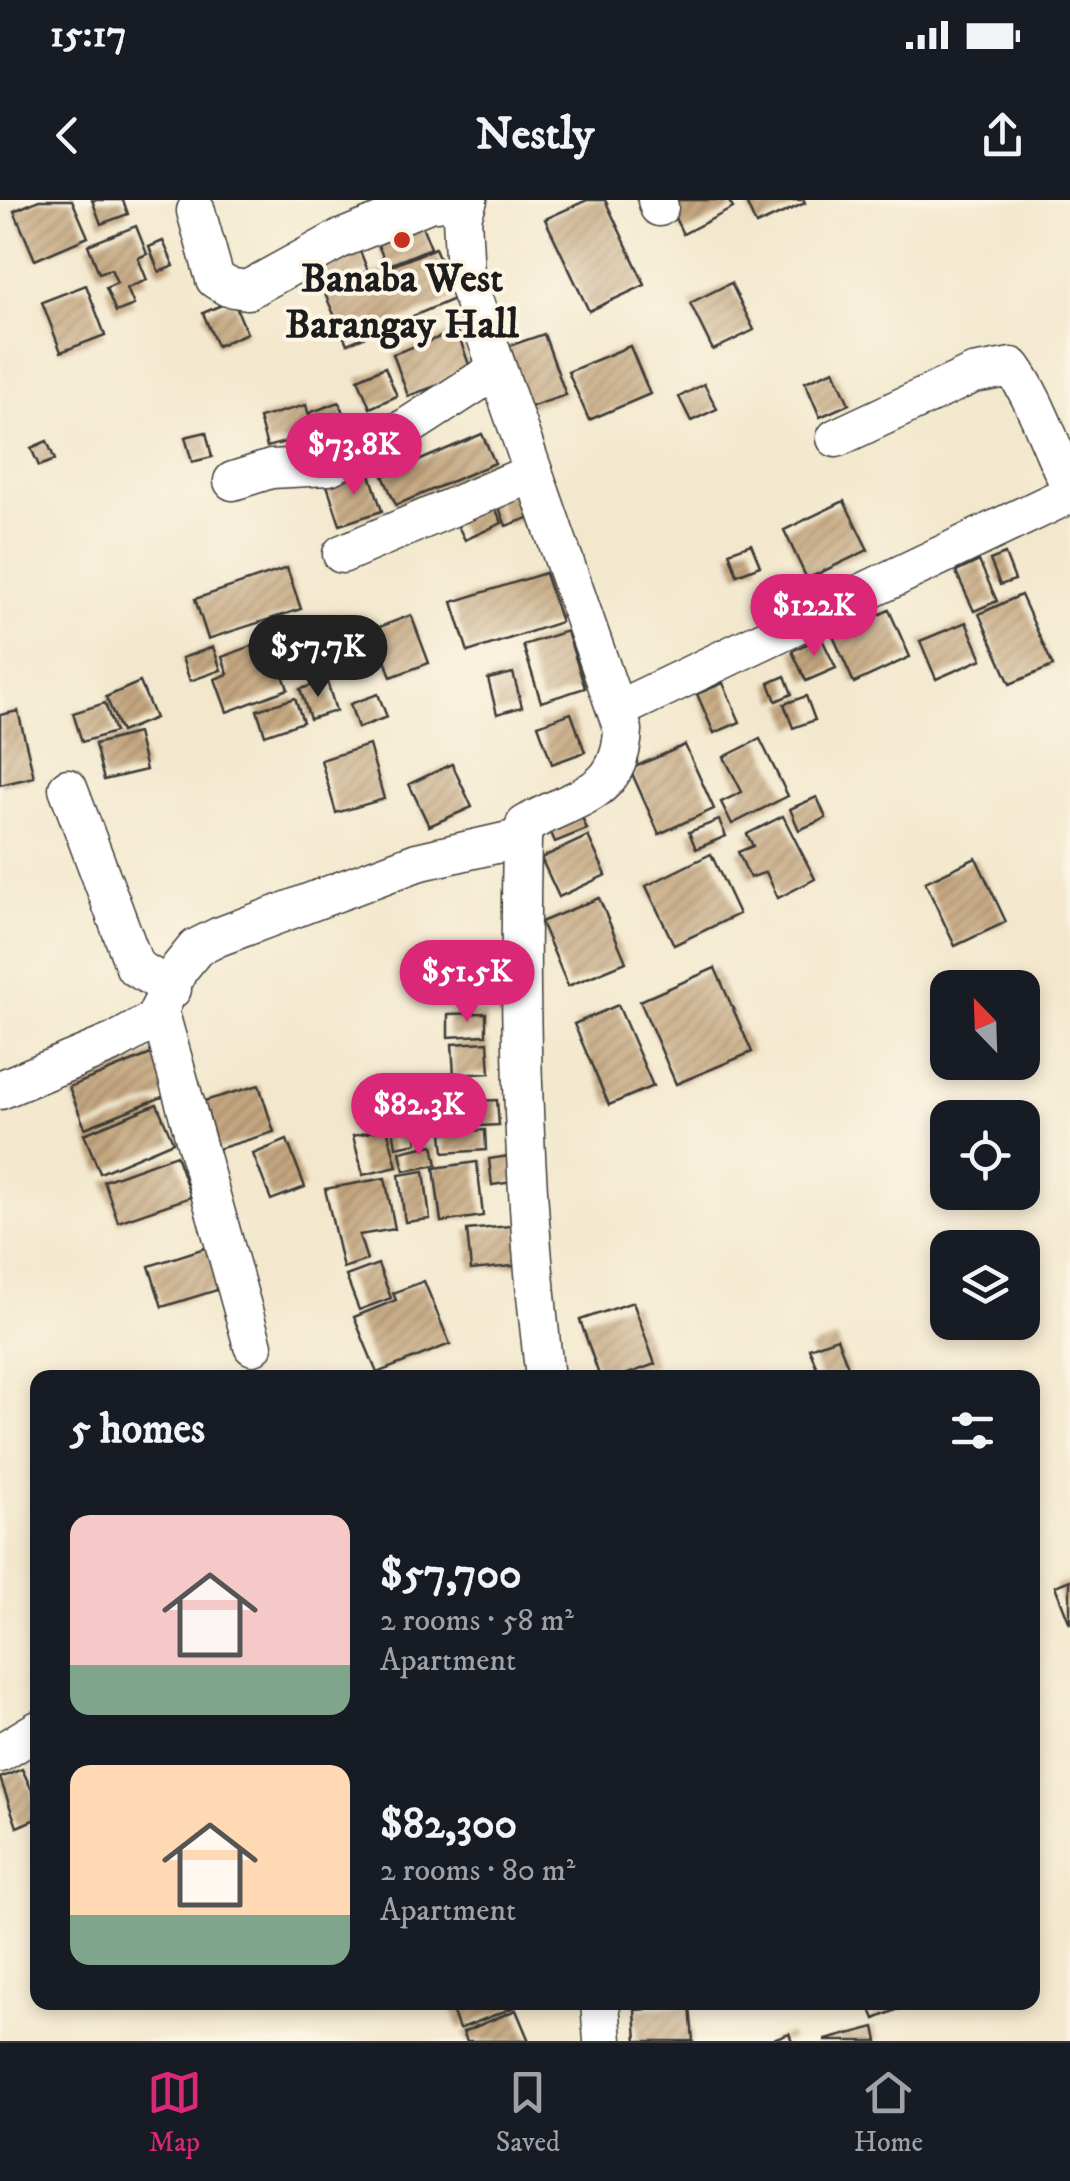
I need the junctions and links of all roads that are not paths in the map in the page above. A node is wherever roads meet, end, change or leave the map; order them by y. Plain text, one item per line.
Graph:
1 (454, 200) edge
2 (468, 200) edge
3 (196, 210) dead end
4 (496, 370) junction
5 (836, 438) dead end
6 (530, 474) junction
7 (233, 480) dead end
8 (1070, 485) edge
9 (1070, 494) edge
10 (342, 554) dead end
11 (617, 710) junction
12 (68, 788) dead end
13 (522, 838) junction
14 (165, 1000) junction
15 (0, 1090) edge
16 (253, 1346) dead end
17 (544, 1370) edge
18 (30, 1735) edge
19 (0, 1753) edge
20 (601, 2010) edge
21 (603, 2041) edge

1 - 3 street
2 - 4 street
4 - 6 street
4 - 7 street
5 - 8 street
6 - 10 street
6 - 11 street
9 - 11 street
11 - 13 street
12 - 14 street
13 - 14 street
13 - 17 street
14 - 15 street
14 - 16 street
18 - 19 street
20 - 21 street

